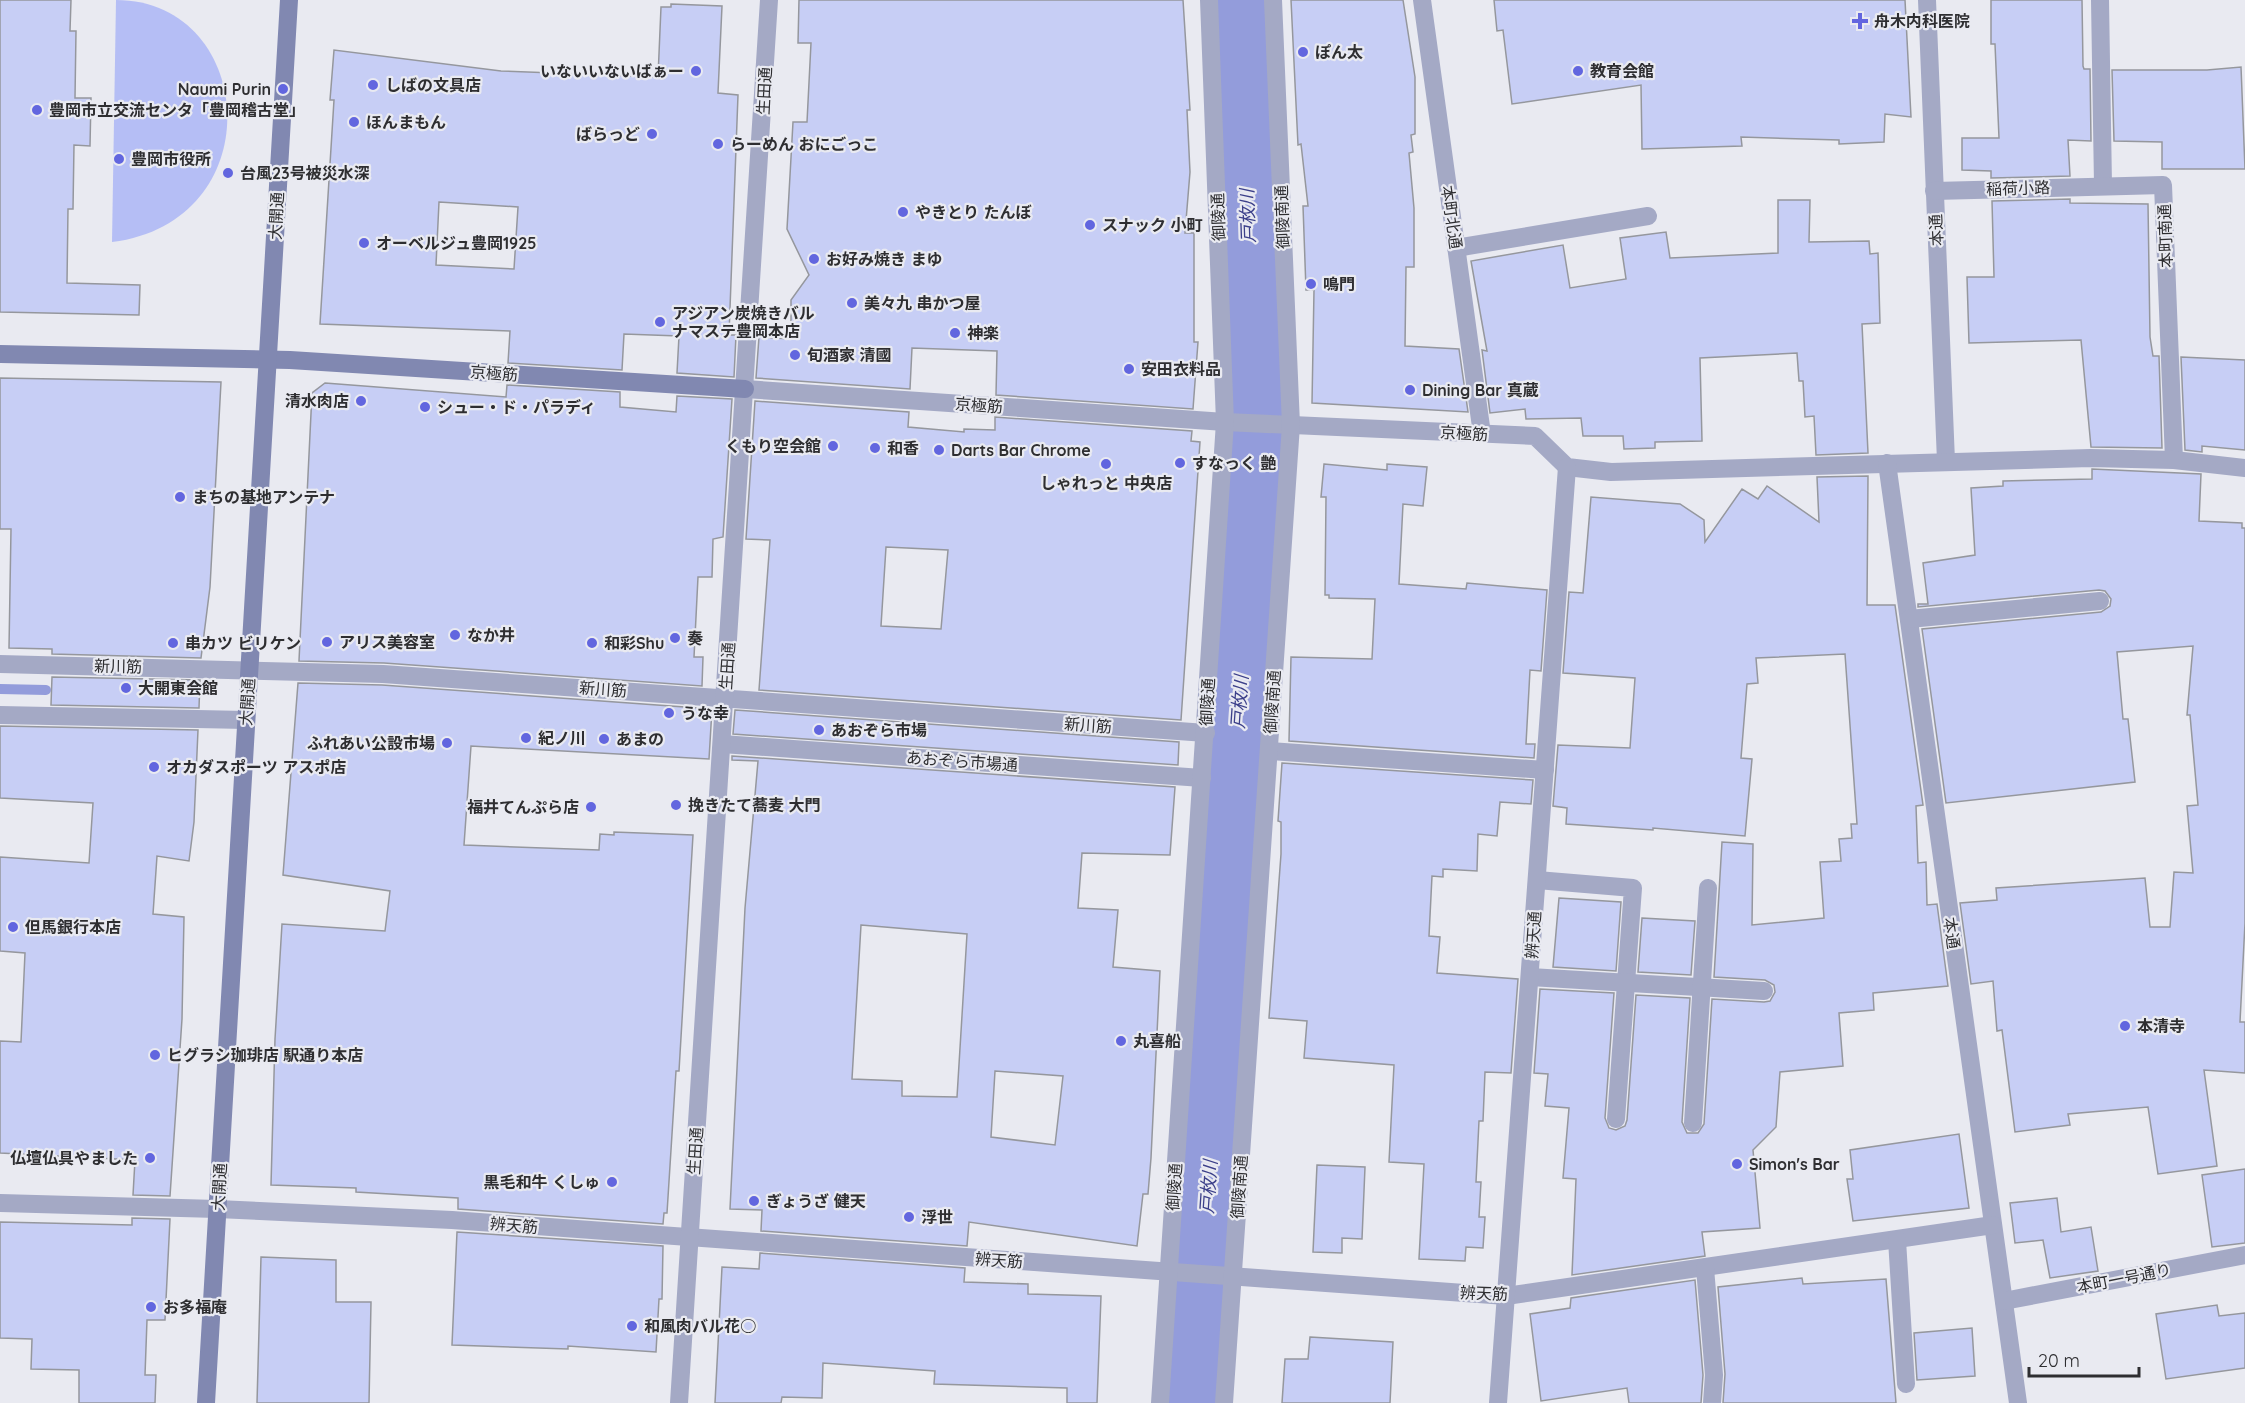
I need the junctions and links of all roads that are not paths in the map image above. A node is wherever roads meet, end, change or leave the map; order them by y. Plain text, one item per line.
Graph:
1 (289, 0) edge
2 (770, 0) edge
3 (1209, 0) edge
4 (1273, 0) edge
5 (1422, 0) edge
6 (1927, 0) edge
7 (2100, 0) edge
8 (2103, 185) junction
9 (1934, 191) junction
10 (1648, 216) dead end
11 (1456, 248) junction
12 (0, 354) edge
13 (268, 359) junction
14 (745, 389) junction
15 (1230, 422) junction
16 (1286, 425) junction
17 (1482, 434) junction
18 (2174, 460) junction
19 (1946, 461) junction
20 (1887, 463) junction
21 (1567, 467) junction
22 (2245, 468) edge
23 (2100, 601) dead end
24 (1909, 619) junction
25 (0, 664) edge
26 (249, 669) junction
27 (725, 698) junction
28 (0, 715) edge
29 (246, 720) junction
30 (1206, 733) junction
31 (722, 744) junction
32 (1269, 751) junction
33 (1545, 770) junction
34 (1202, 778) junction
35 (1537, 880) junction
36 (1708, 888) dead end
37 (1530, 977) junction
38 (1627, 982) junction
39 (1702, 987) junction
40 (1764, 991) dead end
41 (1616, 1119) dead end
42 (1693, 1123) dead end
43 (0, 1203) edge
44 (217, 1209) junction
45 (1993, 1225) junction
46 (689, 1239) junction
47 (1897, 1240) junction
48 (2245, 1255) edge
49 (1705, 1268) junction
50 (1174, 1272) junction
51 (1228, 1276) junction
52 (1506, 1296) junction
53 (2004, 1301) junction
54 (1906, 1384) dead end
55 (206, 1403) edge
56 (679, 1403) edge
57 (1160, 1403) edge
58 (1224, 1403) edge
59 (1498, 1403) edge
60 (1712, 1403) edge
61 (2018, 1403) edge

1 - 13 street, 大開通
2 - 14 street, 生田通
3 - 15 street, 御陵通
4 - 16 street, 御陵南通
5 - 11 street, 本町北通
6 - 9 street, 本通
7 - 8 street
8 - 9 street, 稲荷小路
8 - 18 street, 本町南通
9 - 19 street, 本通
10 - 11 street
11 - 17 street, 本町北通
12 - 13 street, 京極筋
13 - 14 street, 京極筋
13 - 26 street, 大開通
14 - 15 street, 京極筋
14 - 27 street, 生田通
15 - 16 street, 京極筋
15 - 30 street, 御陵通
16 - 17 street, 京極筋
16 - 32 street, 御陵南通
17 - 21 street, 京極筋
18 - 19 street
18 - 22 street
19 - 20 street
20 - 21 street
20 - 24 street, 本通
21 - 33 street, 辨天通
23 - 24 street
24 - 45 street, 本通
25 - 26 street, 新川筋
26 - 27 street, 新川筋
26 - 29 street, 大開通
27 - 30 street, 新川筋
27 - 31 street, 生田通
28 - 29 street
29 - 44 street, 大開通
30 - 34 street, 御陵通
31 - 34 street, あおぞら市場通
31 - 46 street, 生田通
32 - 33 street
32 - 51 street, 御陵南通
33 - 35 street, 辨天通
34 - 50 street, 御陵通
35 - 37 street, 辨天通
35 - 38 street
36 - 39 street
37 - 38 street
37 - 52 street, 辨天通
38 - 39 street
38 - 41 street
39 - 40 street
39 - 42 street
43 - 44 street, 辨天筋
44 - 46 street, 辨天筋
44 - 55 street, 大開通
45 - 47 street, 辨天筋
45 - 53 street, 本通
46 - 50 street, 辨天筋
46 - 56 street, 生田通
47 - 49 street, 辨天筋
47 - 54 street
48 - 53 street, 本町一号通り
49 - 52 street, 辨天筋
49 - 60 street
50 - 51 street, 辨天筋
50 - 57 street, 御陵通
51 - 52 street, 辨天筋
51 - 58 street, 御陵南通
52 - 59 street, 辨天通
53 - 61 street, 本通

